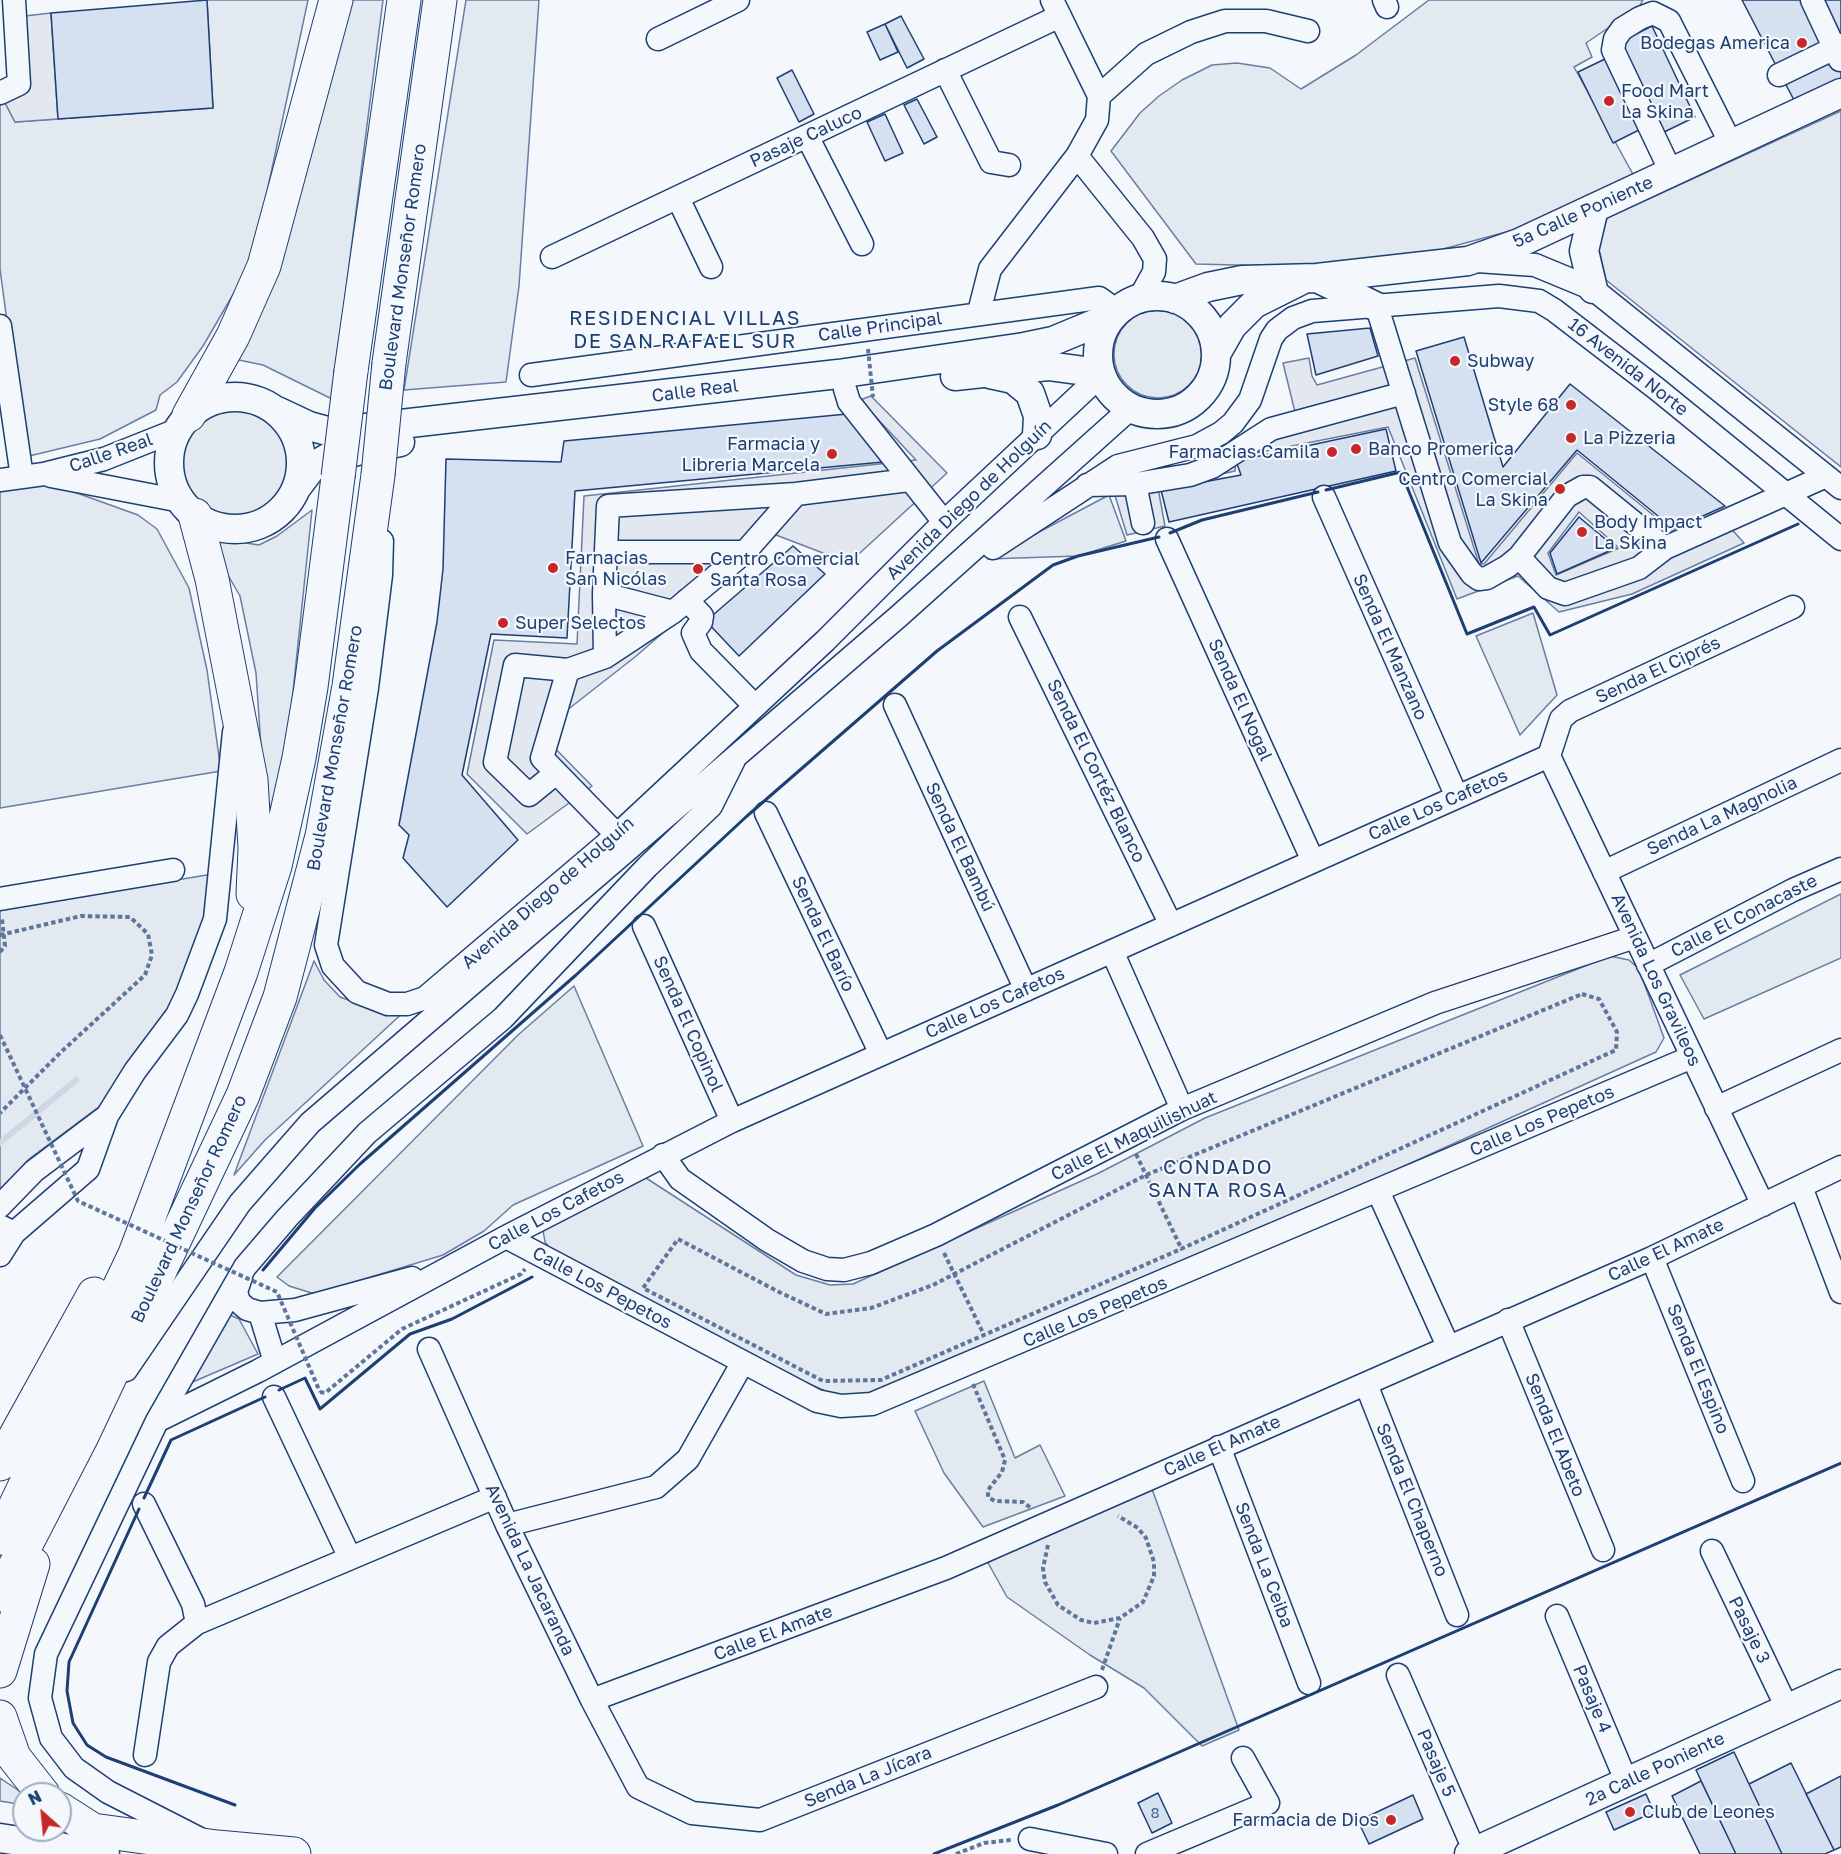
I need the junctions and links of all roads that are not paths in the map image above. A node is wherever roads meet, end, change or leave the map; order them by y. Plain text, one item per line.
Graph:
1 (336, 0) edge
2 (404, 0) edge
3 (440, 0) edge
4 (738, 0) edge
5 (1812, 0) edge
6 (5, 6) edge
7 (1056, 8) edge
8 (1308, 31) dead end
9 (658, 39) dead end
10 (1839, 51) edge
11 (945, 70) junction
12 (1779, 75) dead end
13 (0, 93) edge
14 (1841, 93) edge
15 (1099, 96) junction
16 (807, 136) junction
17 (1731, 144) junction
18 (1077, 156) junction
19 (1010, 165) dead end
20 (1671, 172) junction
21 (678, 198) junction
22 (1594, 208) junction
23 (862, 244) dead end
24 (552, 258) dead end
25 (1468, 261) junction
26 (711, 267) dead end
27 (1314, 278) junction
28 (1593, 289) junction
29 (1175, 299) junction
30 (1377, 307) junction
31 (1123, 309) junction
32 (979, 312) junction
33 (0, 326) edge
34 (1653, 338) junction
35 (1216, 354) junction
36 (985, 373) junction
37 (1101, 374) junction
38 (531, 375) dead end
39 (845, 389) junction
40 (1657, 389) junction
41 (1404, 393) junction
42 (1131, 408) junction
43 (277, 411) junction
44 (183, 423) junction
45 (1037, 435) junction
46 (44, 474) junction
47 (11, 479) edge
48 (377, 479) junction
49 (909, 480) junction
50 (1135, 484) junction
51 (1837, 484) edge
52 (1087, 485) junction
53 (297, 487) junction
54 (796, 494) junction
55 (1786, 494) junction
56 (1324, 497) dead end
57 (188, 508) junction
58 (944, 522) junction
59 (1143, 523) dead end
60 (1167, 539) dead end
61 (1841, 539) edge
62 (1665, 548) junction
63 (606, 552) junction
64 (745, 552) junction
65 (1519, 557) junction
66 (604, 594) junction
67 (680, 606) junction
68 (1793, 607) dead end
69 (899, 616) junction
70 (1020, 617) dead end
71 (605, 657) junction
72 (568, 670) junction
73 (236, 704) junction
74 (895, 705) dead end
75 (755, 706) junction
76 (737, 753) junction
77 (1548, 756) junction
78 (1841, 760) edge
79 (556, 773) junction
80 (1457, 797) junction
81 (766, 813) dead end
82 (617, 835) junction
83 (1312, 861) junction
84 (1841, 869) edge
85 (173, 870) dead end
86 (1604, 872) junction
87 (1, 907) edge
88 (1171, 925) junction
89 (644, 926) dead end
90 (1635, 937) junction
91 (1112, 951) junction
92 (1648, 965) junction
93 (241, 972) junction
94 (1026, 990) junction
95 (1841, 1050) edge
96 (880, 1054) junction
97 (1692, 1057) junction
98 (1716, 1108) junction
99 (191, 1109) junction
100 (1182, 1109) junction
101 (107, 1116) junction
102 (732, 1121) junction
103 (663, 1155) junction
104 (1841, 1167) edge
105 (1801, 1187) junction
106 (1378, 1191) junction
107 (1763, 1205) junction
108 (0, 1206) edge
109 (7, 1230) edge
110 (506, 1237) junction
111 (0, 1255) edge
112 (1652, 1258) junction
113 (245, 1268) junction
114 (449, 1268) junction
115 (1841, 1292) edge
116 (260, 1313) junction
117 (1508, 1320) junction
118 (1448, 1346) junction
119 (429, 1348) dead end
120 (275, 1362) junction
121 (743, 1362) junction
122 (1366, 1384) junction
123 (274, 1397) dead end
124 (157, 1421) junction
125 (82, 1436) junction
126 (1219, 1447) junction
127 (0, 1464) edge
128 (1743, 1481) dead end
129 (58, 1485) junction
130 (495, 1497) junction
131 (144, 1504) dead end
132 (507, 1525) junction
133 (0, 1538) edge
134 (1603, 1550) dead end
135 (1712, 1551) dead end
136 (350, 1558) junction
137 (0, 1595) edge
138 (1458, 1615) dead end
139 (1557, 1616) dead end
140 (197, 1623) junction
141 (0, 1671) edge
142 (1398, 1675) dead end
143 (1309, 1683) dead end
144 (1841, 1684) edge
145 (1096, 1688) road end
146 (592, 1700) junction
147 (1787, 1708) junction
148 (0, 1717) edge
149 (145, 1755) dead end
150 (1243, 1758) dead end
151 (34, 1782) edge
152 (1627, 1783) junction
153 (638, 1787) joint
154 (72, 1817) edge
155 (0, 1838) edge
156 (1030, 1839) road end
157 (217, 1847) junction
158 (1472, 1853) edge
159 (105, 1854) edge
160 (294, 1854) edge
161 (1106, 1854) edge
162 (1147, 1854) edge

1 - 44 highway
2 - 93 highway, Boulevard Monseñor Romero, bridge
3 - 48 highway, Boulevard Monseñor Romero, bridge
4 - 9 street
5 - 10 street
6 - 13 street
7 - 11 street, Pasaje Caluco
7 - 15 street
8 - 15 street
10 - 12 street
11 - 16 street, Pasaje Caluco
11 - 19 street
14 - 17 main road, 5a Calle Poniente
15 - 18 street
16 - 21 street, Pasaje Caluco
16 - 23 street
17 - 20 main road, 5a Calle Poniente
17 - 20 street
18 - 31 street
18 - 32 street
20 - 22 main road, 5a Calle Poniente
21 - 24 street, Pasaje Caluco
21 - 26 street
22 - 25 main road, 5a Calle Poniente
22 - 28 main road
25 - 27 main road, 5a Calle Poniente
25 - 28 street, 16 Avenida Norte
27 - 29 main road, 5a Calle Poniente
27 - 30 main road
27 - 35 main road, 5a Calle Poniente
28 - 34 street, 16 Avenida Norte
29 - 31 main road
29 - 35 main road
30 - 40 street, 16 Avenida Norte
30 - 41 street
30 - 52 street, 16 Avenida Norte
31 - 32 street, Calle Principal
31 - 37 main road
31 - 43 main road, Calle Real
32 - 38 street, Calle Principal
33 - 47 street
34 - 40 street
34 - 51 street, 16 Avenida Norte
35 - 42 main road
36 - 37 main road, Calle Real
36 - 39 main road, Calle Real
36 - 45 main road
37 - 42 main road
37 - 45 street, Avenida Diego de Holguín
39 - 49 street
39 - 53 main road, Calle Real
40 - 55 street, 16 Avenida Norte
41 - 50 street
41 - 65 street
42 - 69 street, Avenida Diego de Holguín
43 - 44 main road
43 - 53 main road
44 - 46 street, Calle Real
44 - 57 main road
45 - 58 street, Avenida Diego de Holguín
46 - 47 street, Calle Real
46 - 57 street, Calle Real
48 - 82 street, Avenida Diego de Holguín
48 - 125 highway, Boulevard Monseñor Romero
49 - 54 street
49 - 58 street
50 - 52 street
50 - 59 street
51 - 55 street
52 - 69 street, 16 Avenida Norte
53 - 57 main road
54 - 63 street
54 - 64 street
55 - 61 street, 16 Avenida Norte
55 - 62 street
56 - 80 street, Senda El Manzano
57 - 73 highway
58 - 75 street, Avenida Diego de Holguín
60 - 83 street, Senda El Nogal
62 - 65 street
62 - 65 street
63 - 64 street
63 - 66 street
64 - 67 street
66 - 67 street
66 - 71 street
67 - 71 street
67 - 75 street
68 - 77 street, Senda El Ciprés
69 - 76 street, Avenida Diego de Holguín
70 - 88 street, Senda El Cortéz Blanco
71 - 72 street
72 - 79 street
72 - 79 street
73 - 93 highway
73 - 101 street
74 - 94 street, Senda El Bambú
75 - 82 street, Avenida Diego de Holguín
76 - 113 street
76 - 125 street, Avenida Diego de Holguín
77 - 80 street, Calle Los Cafetos
77 - 86 street, Avenida Los Gravileos
78 - 86 street, Senda La Magnolia
79 - 82 street
80 - 83 street, Calle Los Cafetos
81 - 96 street, Senda El Barío
83 - 88 street, Calle Los Cafetos
84 - 92 street, Calle El Conacaste
85 - 87 street
86 - 90 street, Avenida Los Gravileos
88 - 91 street, Calle Los Cafetos
89 - 102 street, Senda El Copinol
90 - 92 street, Avenida Los Gravileos
90 - 100 street, Calle El Maquilishuat
91 - 94 street, Calle Los Cafetos
91 - 100 street
92 - 97 street, Avenida Los Gravileos
93 - 99 highway, Boulevard Monseñor Romero
94 - 96 street, Calle Los Cafetos
95 - 98 street
96 - 102 street, Calle Los Cafetos
97 - 98 street, Avenida Los Gravileos
97 - 106 street, Calle Los Pepetos
98 - 107 street, Avenida Los Gravileos
99 - 127 highway
99 - 133 highway
100 - 103 street, Calle El Maquilishuat
101 - 108 street
101 - 109 street
102 - 103 street, Calle Los Cafetos
103 - 110 street, Calle Los Cafetos
104 - 105 street, Calle El Amate
105 - 107 street, Calle El Amate
105 - 115 street
106 - 118 street
106 - 121 street, Calle Los Pepetos
107 - 112 street, Calle El Amate
109 - 111 street
110 - 114 street, Calle Los Cafetos
110 - 121 street, Calle Los Pepetos
112 - 117 street, Calle El Amate
112 - 128 street, Senda El Espino
113 - 116 street
113 - 124 street
114 - 116 street, Calle Los Cafetos
114 - 120 street, Calle Los Cafetos
116 - 120 street
117 - 118 street, Calle El Amate
117 - 134 street, Senda El Abeto
118 - 122 street, Calle El Amate
119 - 130 street, Avenida La Jacaranda
120 - 124 street, Calle Los Cafetos
121 - 132 street
122 - 126 street, Calle El Amate
122 - 138 street, Senda El Chaperno
123 - 136 street
124 - 157 street
125 - 129 highway, Boulevard Monseñor Romero
126 - 143 street, Senda La Ceiba
126 - 146 street, Calle El Amate
129 - 137 highway
129 - 141 highway
130 - 132 street, Avenida La Jacaranda
130 - 136 street
131 - 140 street
132 - 146 street, Avenida La Jacaranda
135 - 147 street, Pasaje 3
136 - 140 street
139 - 152 street, Pasaje 4
140 - 149 street
142 - 158 street, Pasaje 5
144 - 147 main road, 2a Calle Poniente
145 - 153 street, Senda La Jícara
146 - 153 street, Avenida La Jacaranda
147 - 152 main road, 2a Calle Poniente
148 - 151 highway
150 - 162 street
152 - 158 main road, 2a Calle Poniente
154 - 157 highway
155 - 159 main road
156 - 161 street
157 - 160 highway

